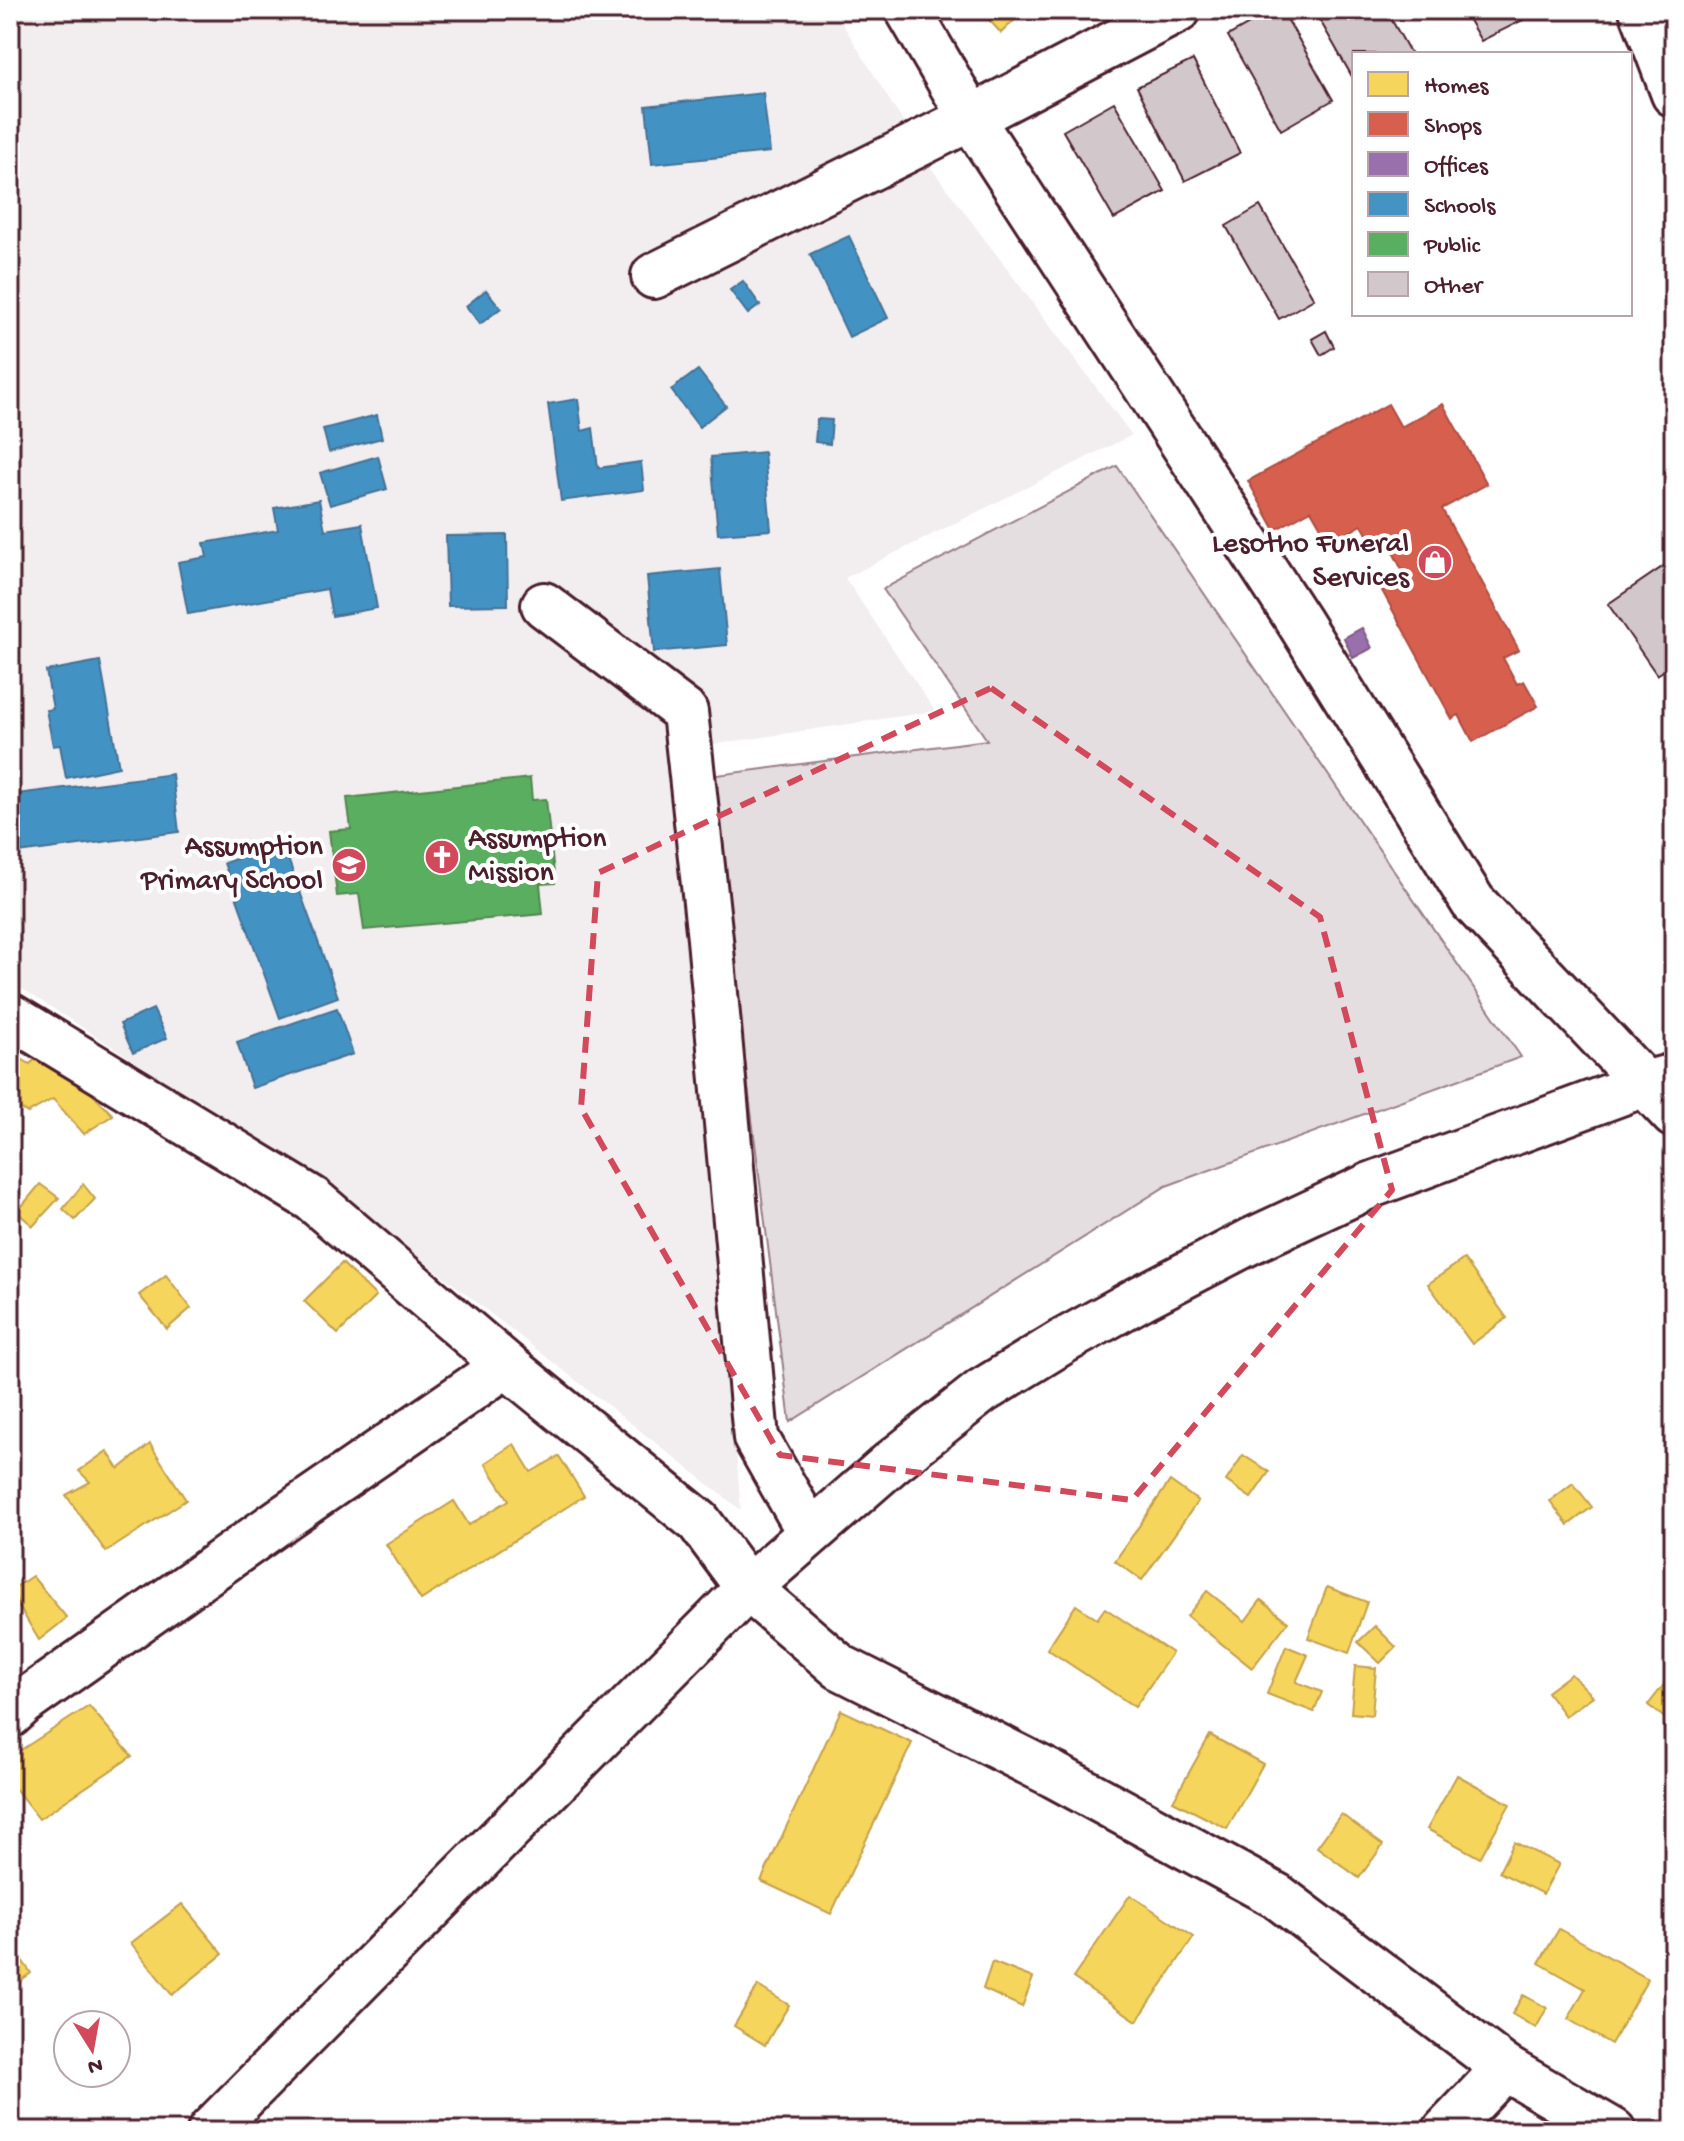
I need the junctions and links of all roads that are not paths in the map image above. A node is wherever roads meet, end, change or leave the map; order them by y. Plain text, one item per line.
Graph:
1 (908, 10) edge
2 (1178, 10) edge
3 (1642, 10) edge
4 (1674, 94) edge
5 (971, 118) junction
6 (654, 276) dead end
7 (544, 605) dead end
8 (10, 1016) edge
9 (1659, 1080) edge
10 (1674, 1115) edge
11 (506, 1365) junction
12 (810, 1533) junction
13 (748, 1588) junction
14 (10, 1715) edge
15 (1505, 2068) junction
16 (210, 2131) edge
17 (1445, 2131) edge
18 (1613, 2131) edge

1 - 5 street
2 - 5 street
3 - 4 street
5 - 6 street
5 - 9 street
7 - 12 street
8 - 11 street
9 - 10 street
9 - 12 street
11 - 13 street
11 - 14 street
12 - 13 street
13 - 15 street
13 - 16 street
15 - 17 street
15 - 18 street

